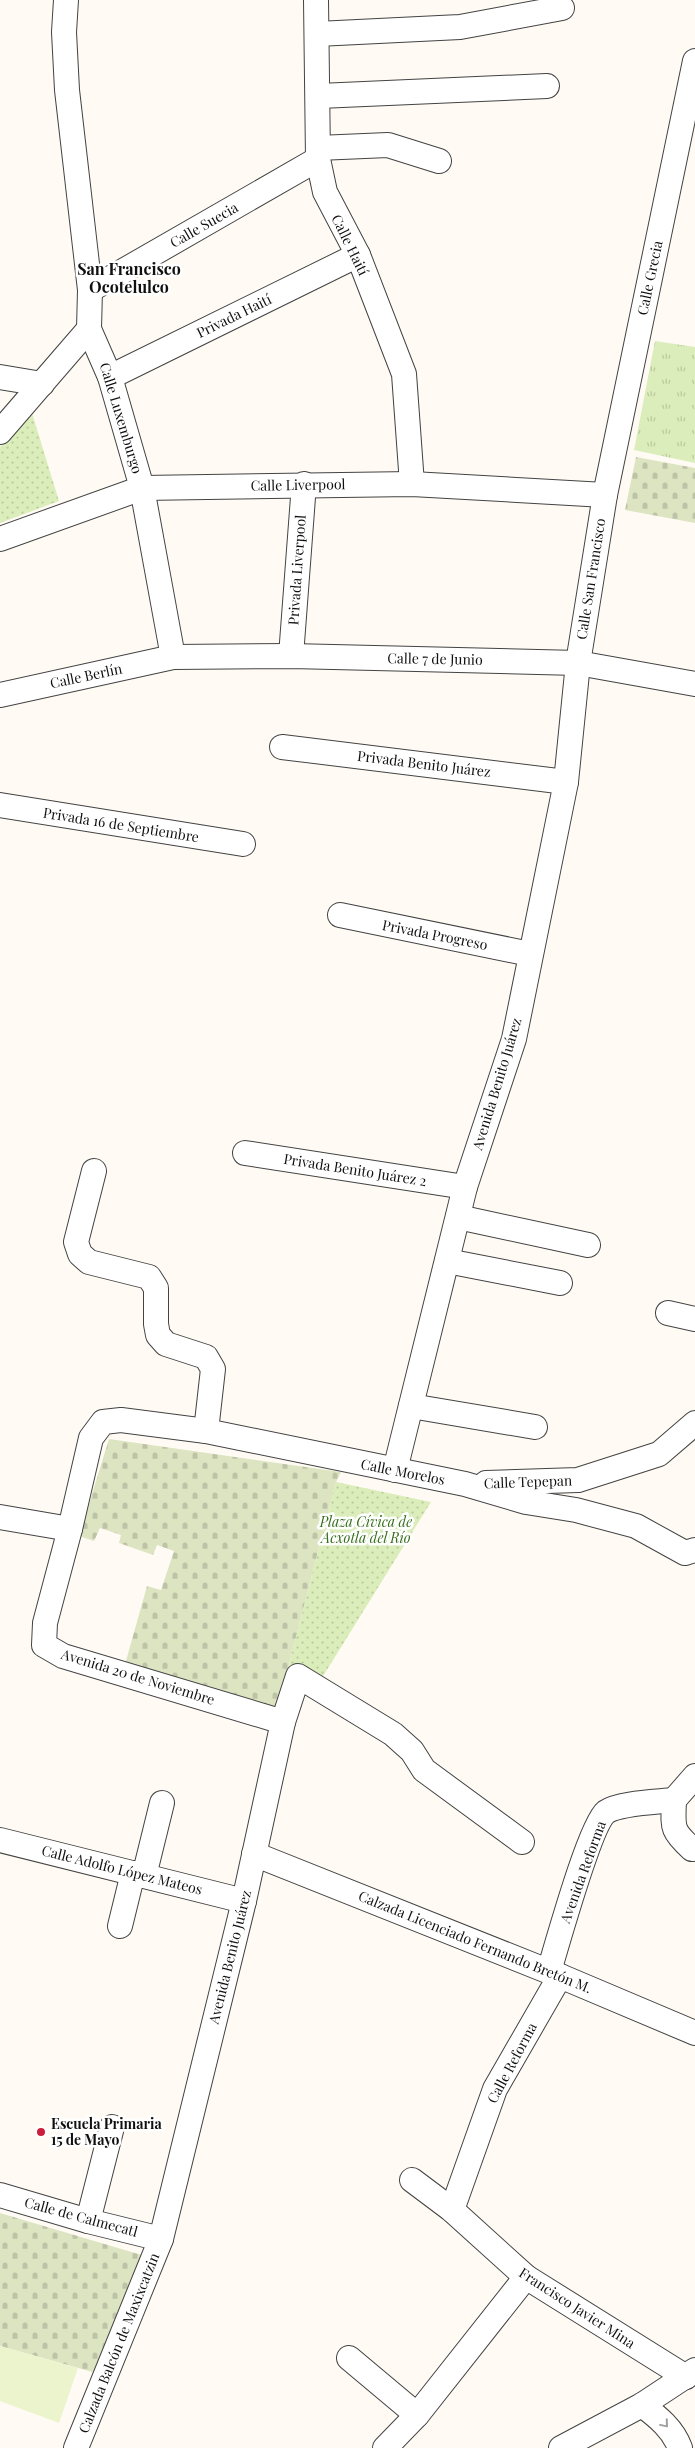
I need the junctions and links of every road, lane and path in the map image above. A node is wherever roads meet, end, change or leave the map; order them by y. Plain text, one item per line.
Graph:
1 (66, 0) edge
2 (316, 0) edge
3 (562, 8) dead end
4 (317, 34) junction
5 (695, 61) edge
6 (547, 86) dead end
7 (319, 96) junction
8 (318, 154) junction
9 (439, 161) dead end
10 (358, 255) junction
11 (90, 290) junction
12 (89, 329) junction
13 (110, 376) junction
14 (0, 377) edge
15 (42, 384) junction
16 (0, 432) edge
17 (304, 484) junction
18 (412, 484) junction
19 (142, 488) junction
20 (605, 495) junction
21 (0, 538) edge
22 (291, 656) junction
23 (173, 657) junction
24 (578, 663) junction
25 (695, 684) edge
26 (0, 695) edge
27 (282, 747) dead end
28 (566, 782) junction
29 (0, 805) edge
30 (243, 844) dead end
31 (340, 916) dead end
32 (530, 954) junction
33 (245, 1153) dead end
34 (94, 1171) dead end
35 (465, 1187) junction
36 (458, 1217) junction
37 (588, 1246) dead end
38 (447, 1261) junction
39 (560, 1283) dead end
40 (668, 1313) dead end
41 (695, 1320) edge
42 (411, 1406) junction
43 (103, 1422) joint
44 (695, 1423) edge
45 (535, 1427) dead end
46 (206, 1431) junction
47 (395, 1470) junction
48 (465, 1484) junction
49 (0, 1517) edge
50 (70, 1529) junction
51 (695, 1550) edge
52 (283, 1722) junction
53 (695, 1776) edge
54 (674, 1800) junction
55 (162, 1803) dead end
56 (0, 1840) edge
57 (522, 1842) dead end
58 (692, 1849) dead end
59 (254, 1854) junction
60 (139, 1874) junction
61 (244, 1901) junction
62 (120, 1926) dead end
63 (555, 1973) junction
64 (695, 2033) edge
65 (112, 2127) dead end
66 (412, 2180) dead end
67 (0, 2195) edge
68 (452, 2210) junction
69 (88, 2221) junction
70 (161, 2239) junction
71 (526, 2277) junction
72 (349, 2358) dead end
73 (690, 2374) edge
74 (642, 2405) junction
75 (417, 2415) junction
76 (76, 2448) edge
77 (385, 2448) edge
78 (561, 2448) edge
79 (680, 2448) edge

1 - 11 street, Calle Luxemburgo
2 - 4 street, Calle Haití
3 - 4 street
4 - 7 street, Calle Haití
5 - 20 street, Calle Grecia
6 - 7 street
7 - 8 street, Calle Haití
8 - 9 street
8 - 10 street, Calle Haití
8 - 11 street, Calle Suecia
10 - 13 street, Privada Haití
10 - 18 street, Calle Haití
11 - 12 street, Calle Luxemburgo
12 - 13 street, Calle Luxemburgo
12 - 15 street
13 - 19 street, Calle Luxemburgo
14 - 15 street
15 - 16 street
17 - 18 street, Calle Liverpool
17 - 19 street, Calle Liverpool
17 - 22 street, Privada Liverpool
18 - 20 street, Calle Liverpool
19 - 21 street, Calle Liverpool
19 - 23 street, Calle Luxemburgo
20 - 24 street, Calle San Francisco
22 - 23 street, Calle 7 de Junio
22 - 24 street, Calle 7 de Junio
23 - 26 street, Calle Berlín
24 - 25 street, Calle 7 de Junio
24 - 28 street, Avenida Benito Juárez
27 - 28 street, Privada Benito Juárez
28 - 32 street, Avenida Benito Juárez
29 - 30 street, Privada 16 de Septiembre
31 - 32 street, Privada Progreso
32 - 35 street, Avenida Benito Juárez
33 - 35 street, Privada Benito Juárez 2
34 - 46 street
35 - 36 street, Avenida Benito Juárez
36 - 37 street
36 - 38 street, Avenida Benito Juárez
38 - 39 street
38 - 42 street, Avenida Benito Juárez
40 - 41 street
42 - 45 street
42 - 47 street, Avenida Benito Juárez
43 - 46 street, Calle Morelos
43 - 50 street, Avenida 20 de Noviembre
44 - 48 street, Calle Tepepan
46 - 47 street, Calle Morelos
47 - 48 street, Calle Morelos
48 - 51 street, Calle Morelos
49 - 50 street
50 - 52 street, Avenida 20 de Noviembre
52 - 57 street, Avenida Benito Juárez
52 - 59 street, Avenida Benito Juárez
53 - 54 street
54 - 58 street
54 - 63 street, Avenida Reforma
55 - 60 street
56 - 60 street, Calle Adolfo López Mateos
59 - 61 street, Avenida Benito Juárez
59 - 63 street, Calzada Licenciado Fernando Bretón M.
60 - 61 street, Calle Adolfo López Mateos
60 - 62 street
61 - 70 street, Avenida Benito Juárez
63 - 64 street, Calzada Licenciado Fernando Bretón M.
63 - 68 street, Calle Reforma
65 - 69 street
66 - 68 street, Francisco Javier Mina
67 - 69 street, Calle de Calmecatl
68 - 71 street, Francisco Javier Mina
69 - 70 street, Calle de Calmecatl
70 - 76 street, Calzada Balcón de Maxixcatzin
71 - 73 street, Francisco Javier Mina
71 - 75 street
72 - 75 street
73 - 74 street
74 - 78 street
74 -> 79 street
75 - 77 street

